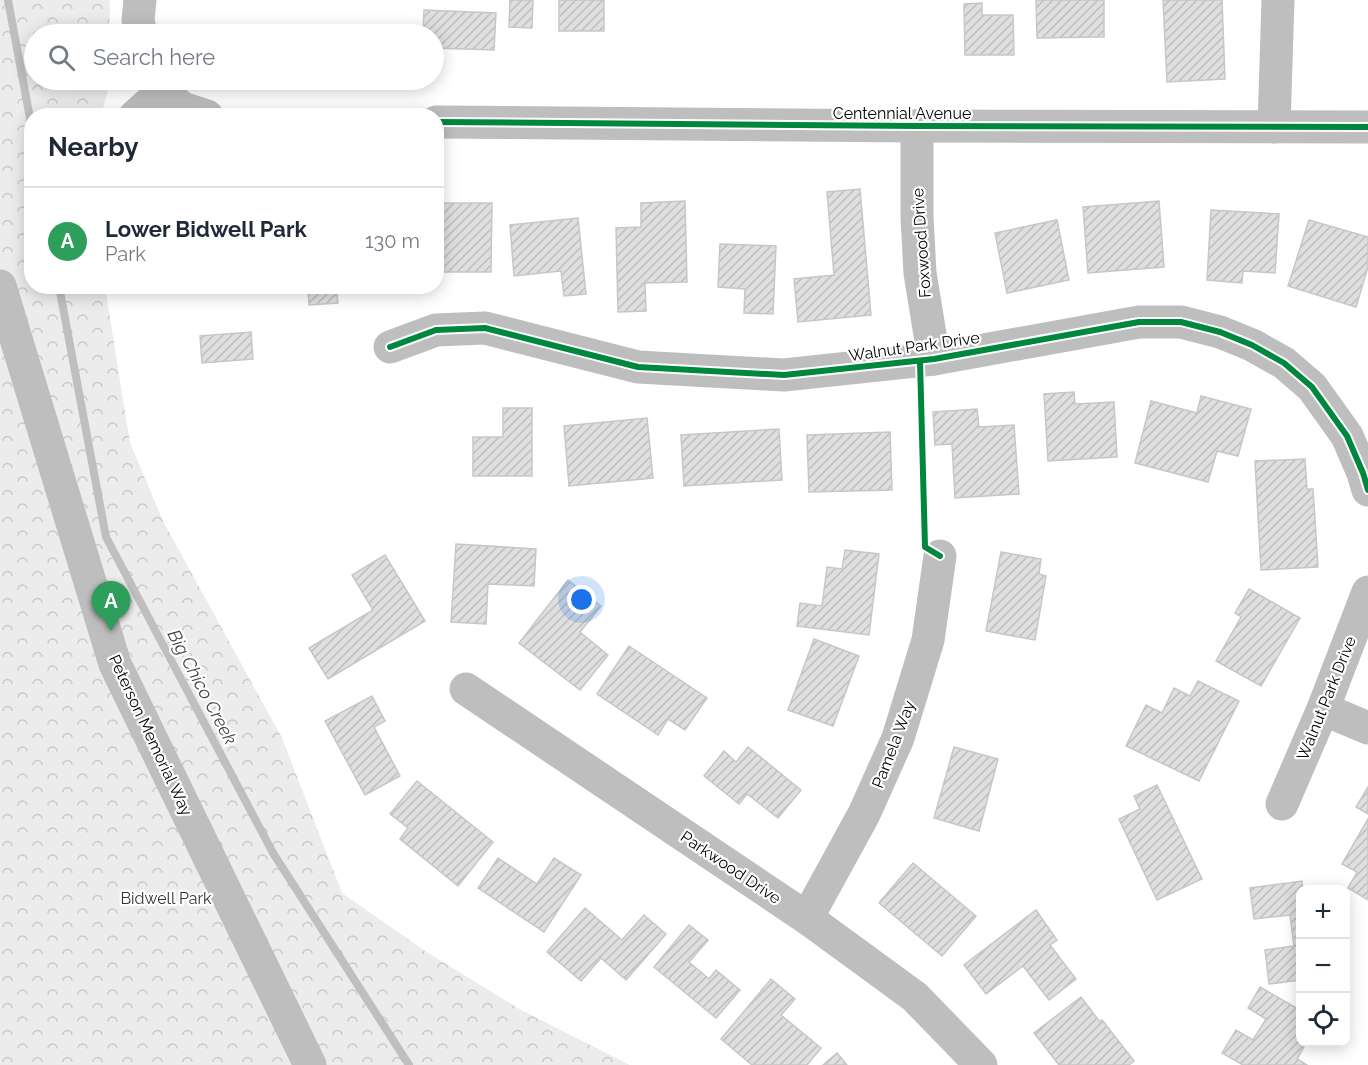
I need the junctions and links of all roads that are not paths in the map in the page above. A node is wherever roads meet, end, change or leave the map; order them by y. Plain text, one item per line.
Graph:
1 (140, 0) edge
2 (1278, 0) edge
3 (139, 24) edge
4 (156, 90) edge
5 (165, 90) edge
6 (141, 108) edge
7 (182, 108) edge
8 (444, 122) edge
9 (917, 126) junction
10 (1274, 127) junction
11 (1368, 127) edge
12 (0, 286) edge
13 (390, 347) dead end
14 (934, 359) junction
15 (1357, 430) edge
16 (1368, 490) edge
17 (940, 556) dead end
18 (1368, 592) edge
19 (466, 689) dead end
20 (1323, 709) junction
21 (1368, 728) edge
22 (1282, 804) dead end
23 (807, 918) junction
24 (310, 1065) edge
25 (981, 1065) edge

1 - 3 street
2 - 10 street
4 - 6 street
5 - 7 street
8 - 9 street, Centennial Avenue
9 - 10 street, Centennial Avenue
9 - 14 street, Foxwood Drive
10 - 11 street, Centennial Avenue
12 - 24 street, Peterson Memorial Way
13 - 14 street, Walnut Park Drive
14 - 15 street, Walnut Park Drive
15 - 16 street, Walnut Park Drive
17 - 23 street, Pamela Way
18 - 20 street, Walnut Park Drive
19 - 23 street, Parkwood Drive
20 - 21 street
20 - 22 street, Walnut Park Drive
23 - 25 street, Parkwood Drive

